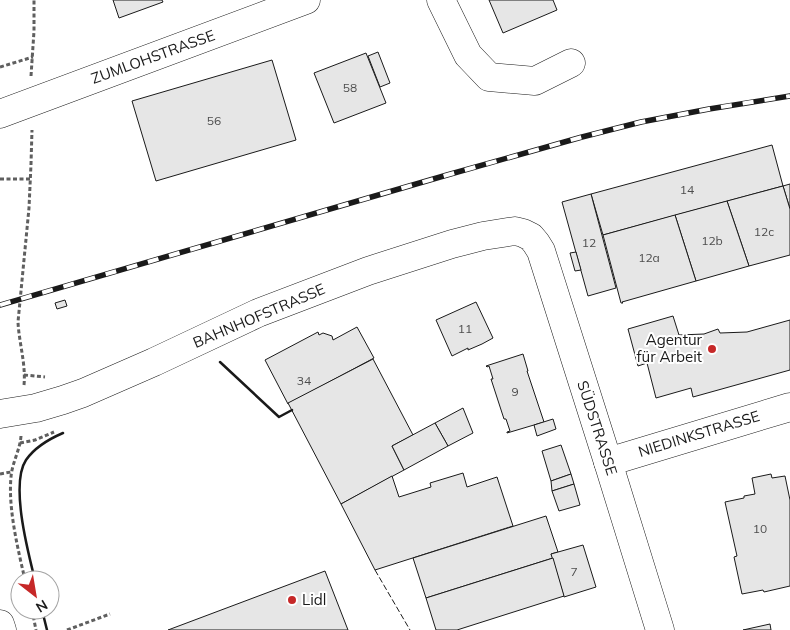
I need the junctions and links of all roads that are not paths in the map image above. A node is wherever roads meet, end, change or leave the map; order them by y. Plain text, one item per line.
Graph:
1 (306, 0) edge
2 (442, 0) edge
3 (571, 63) dead end
4 (0, 114) edge
5 (523, 233) joint
6 (790, 407) edge
7 (11, 413) edge
8 (608, 462) junction
9 (0, 624) edge
10 (2, 630) edge
11 (660, 630) edge

1 - 4 street, ZUMLOHSTRASSE
2 - 3 street
5 - 7 street, BAHNHOFSTRASSE
5 - 8 street, SÜDSTRASSE
6 - 8 street, NIEDINKSTRASSE
8 - 11 street, SÜDSTRASSE
9 - 10 street

